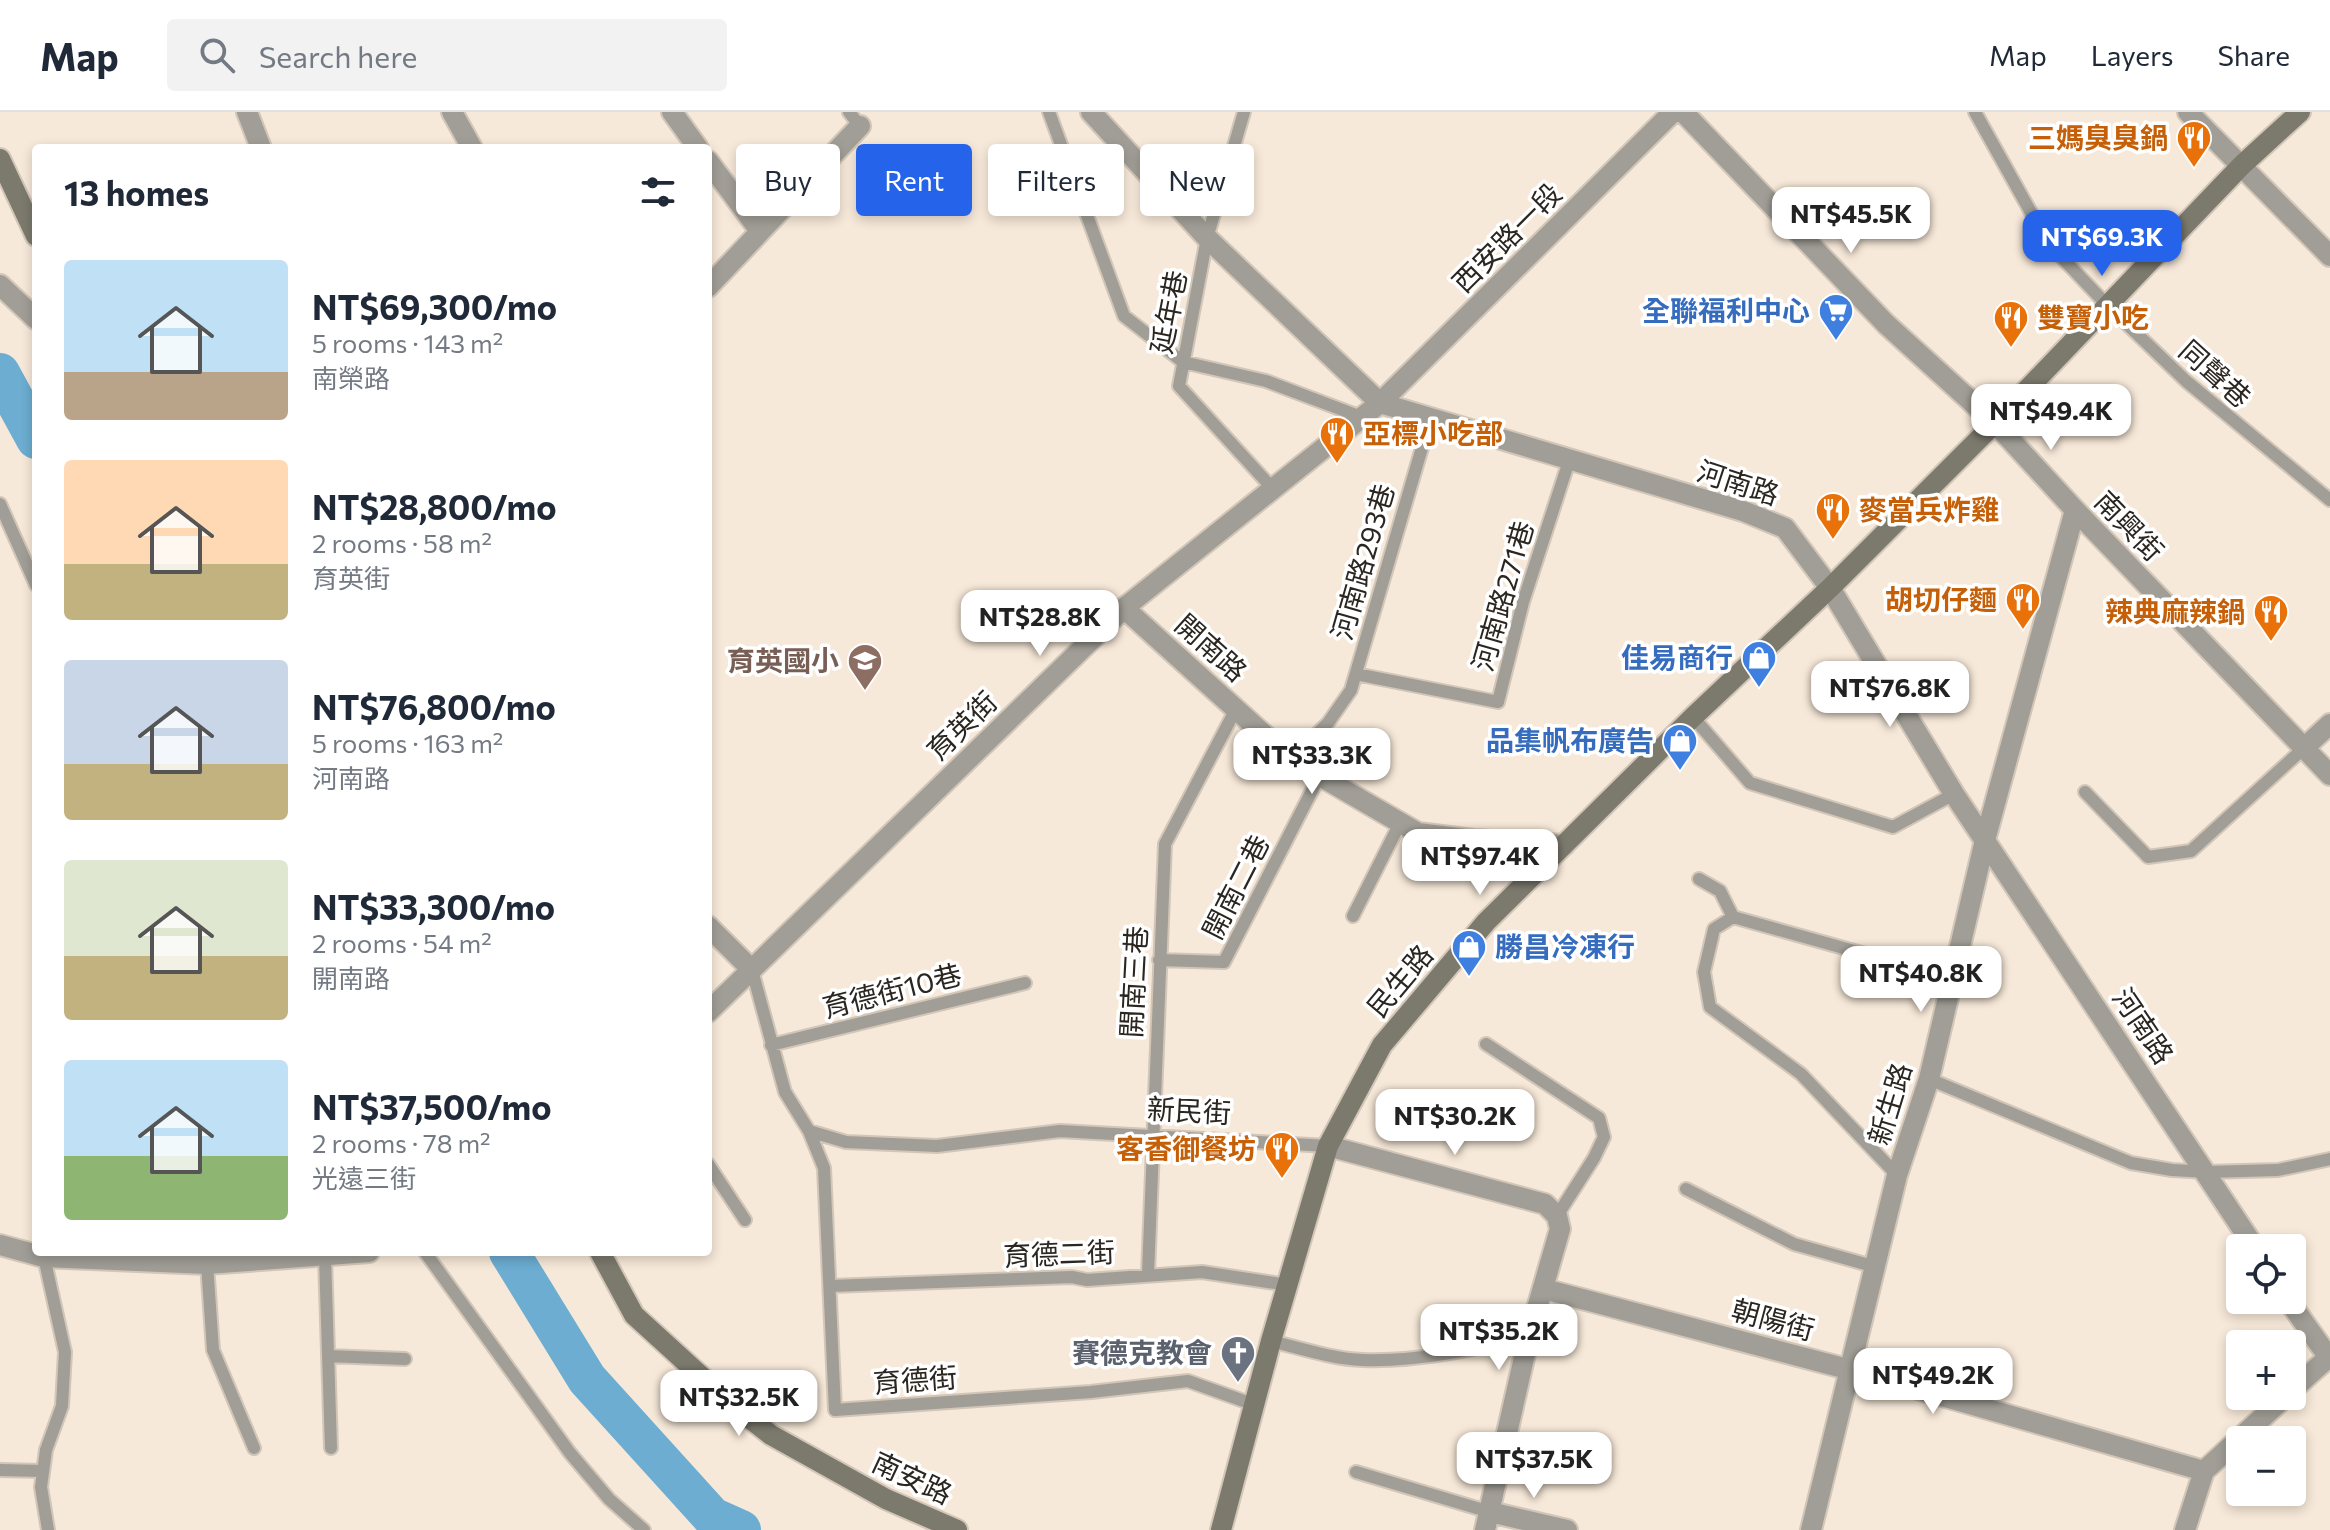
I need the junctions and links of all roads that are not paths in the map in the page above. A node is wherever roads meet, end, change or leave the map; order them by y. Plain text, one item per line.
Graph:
1 (247, 112) edge
2 (452, 112) edge
3 (672, 112) edge
4 (1049, 112) edge
5 (1091, 112) edge
6 (1244, 112) edge
7 (1673, 112) edge
8 (1683, 112) edge
9 (1975, 112) edge
10 (2188, 112) edge
11 (2300, 112) edge
12 (854, 119) edge
13 (259, 144) edge
14 (470, 144) edge
15 (695, 144) edge
16 (0, 159) edge
17 (2242, 165) junction
18 (712, 166) edge
19 (32, 227) edge
20 (760, 231) junction
21 (1207, 238) junction
22 (2330, 256) edge
23 (712, 283) edge
24 (0, 285) edge
25 (2107, 305) junction
26 (32, 315) edge
27 (1183, 362) junction
28 (1380, 403) junction
29 (1431, 417) junction
30 (1364, 418) junction
31 (1995, 423) junction
32 (1570, 458) junction
33 (1274, 490) junction
34 (2330, 500) edge
35 (0, 504) edge
36 (2075, 510) junction
37 (32, 576) edge
38 (1830, 588) junction
39 (1124, 608) junction
40 (1356, 674) junction
41 (1236, 709) junction
42 (1693, 717) junction
43 (2330, 724) edge
44 (2304, 748) junction
45 (1291, 759) junction
46 (1320, 775) junction
47 (2330, 775) edge
48 (2085, 792) dead end
49 (1954, 794) junction
50 (1400, 823) junction
51 (1985, 840) junction
52 (1564, 845) junction
53 (1699, 879) dead end
54 (1353, 916) dead end
55 (1733, 917) junction
56 (712, 930) edge
57 (1865, 954) dead end
58 (1159, 960) junction
59 (752, 970) junction
60 (1025, 983) dead end
61 (712, 1008) edge
62 (1486, 1044) dead end
63 (771, 1045) junction
64 (1929, 1079) junction
65 (809, 1131) junction
66 (1152, 1137) junction
67 (1328, 1146) junction
68 (2330, 1159) edge
69 (712, 1170) edge
70 (2207, 1172) junction
71 (1897, 1175) junction
72 (1686, 1189) dead end
73 (1557, 1216) junction
74 (745, 1220) dead end
75 (2246, 1234) edge
76 (0, 1245) edge
77 (32, 1254) edge
78 (40, 1256) edge
79 (334, 1256) edge
80 (428, 1256) edge
81 (602, 1256) edge
82 (44, 1257) junction
83 (325, 1257) junction
84 (207, 1264) junction
85 (1876, 1267) junction
86 (1148, 1274) junction
87 (1288, 1285) junction
88 (831, 1286) junction
89 (1544, 1289) junction
90 (2298, 1314) edge
91 (1529, 1336) junction
92 (1271, 1341) junction
93 (328, 1356) junction
94 (405, 1359) dead end
95 (2329, 1359) edge
96 (1851, 1370) junction
97 (2306, 1378) edge
98 (1255, 1405) junction
99 (2271, 1410) edge
100 (254, 1448) dead end
101 (331, 1448) dead end
102 (0, 1470) edge
103 (43, 1471) junction
104 (2204, 1471) junction
105 (1356, 1472) dead end
106 (1488, 1521) edge
107 (48, 1530) edge
108 (644, 1530) edge
109 (957, 1530) edge
110 (1221, 1530) edge
111 (1567, 1530) edge
112 (1811, 1530) edge
113 (2185, 1530) edge

1 - 13 street
2 - 14 street
3 - 15 street
4 - 27 lane
5 - 21 street, 河南路
6 - 21 lane, 延年巷
7 - 28 street, 西安路一段
8 - 31 street, 南興街
9 - 25 lane, 同聲巷
10 - 17 street
11 - 17 street, 民生路
12 - 20 street
16 - 19 street
17 - 22 street
17 - 25 street, 民生路
18 - 20 street
20 - 23 street
21 - 27 lane, 延年巷
21 - 28 street, 河南路
24 - 26 street
25 - 31 street, 民生路
25 - 34 lane, 同聲巷
27 - 30 lane
27 - 33 lane, 延年巷
28 - 29 street, 河南路
28 - 30 street, 育英街
29 - 32 street, 河南路
29 - 40 lane, 河南路293巷
30 - 33 street, 育英街
31 - 36 street, 南興街
31 - 38 street, 民生路
32 - 38 street, 河南路
32 - 40 lane, 河南路271巷
33 - 39 street, 育英街
35 - 37 lane
36 - 44 street, 南興街
36 - 51 street, 新生路
38 - 42 street, 民生路
38 - 49 street, 河南路
39 - 41 street, 開南路
39 - 59 street, 育英街
40 - 45 lane, 河南路293巷
41 - 45 street, 開南路
41 - 58 lane, 開南三巷
42 - 49 lane
42 - 52 street, 民生路
43 - 44 street
44 - 47 street, 南興街
44 - 48 lane
45 - 46 street, 開南路
46 - 50 street, 開南路
46 - 58 lane, 開南二巷
49 - 51 street, 河南路
50 - 52 street, 開南路
50 - 54 lane
51 - 64 street, 新生路
51 - 70 street, 河南路
52 - 67 street, 民生路
53 - 55 lane
55 - 57 lane
55 - 71 lane
56 - 59 street
58 - 66 lane, 開南三巷
59 - 61 street, 育英街
59 - 63 lane, 育德街
60 - 63 lane, 育德街10巷
62 - 73 lane
63 - 65 lane, 育德街
64 - 70 lane
64 - 71 street, 新生路
65 - 66 lane, 新民街
65 - 88 lane, 育德街
66 - 67 lane, 新民街
66 - 86 lane, 開南三巷
67 - 73 street, 新民街
67 - 87 street, 民生路
68 - 70 lane
69 - 74 lane
70 - 75 street, 河南路
71 - 85 street, 新生路
72 - 85 lane
73 - 89 street
76 - 77 street
78 - 82 street
79 - 83 street
80 - 108 lane
81 - 109 street, 南安路
82 - 84 street
82 - 103 lane
83 - 84 street
83 - 93 lane
84 - 100 lane
85 - 96 street, 新生路
86 - 87 lane, 育德二街
86 - 88 lane, 育德二街
87 - 92 street, 民生路
88 - 98 lane, 育德街
89 - 91 street
89 - 96 street, 朝陽街
90 - 95 street
91 - 92 lane
91 - 106 street
92 - 98 street, 民生路
93 - 94 lane
93 - 101 lane
95 - 97 street
96 - 104 street, 朝陽街
96 - 112 street, 新生路
98 - 110 street, 民生路
99 - 104 street
102 - 103 lane
103 - 107 lane
104 - 113 street
105 - 106 lane
106 - 111 street

